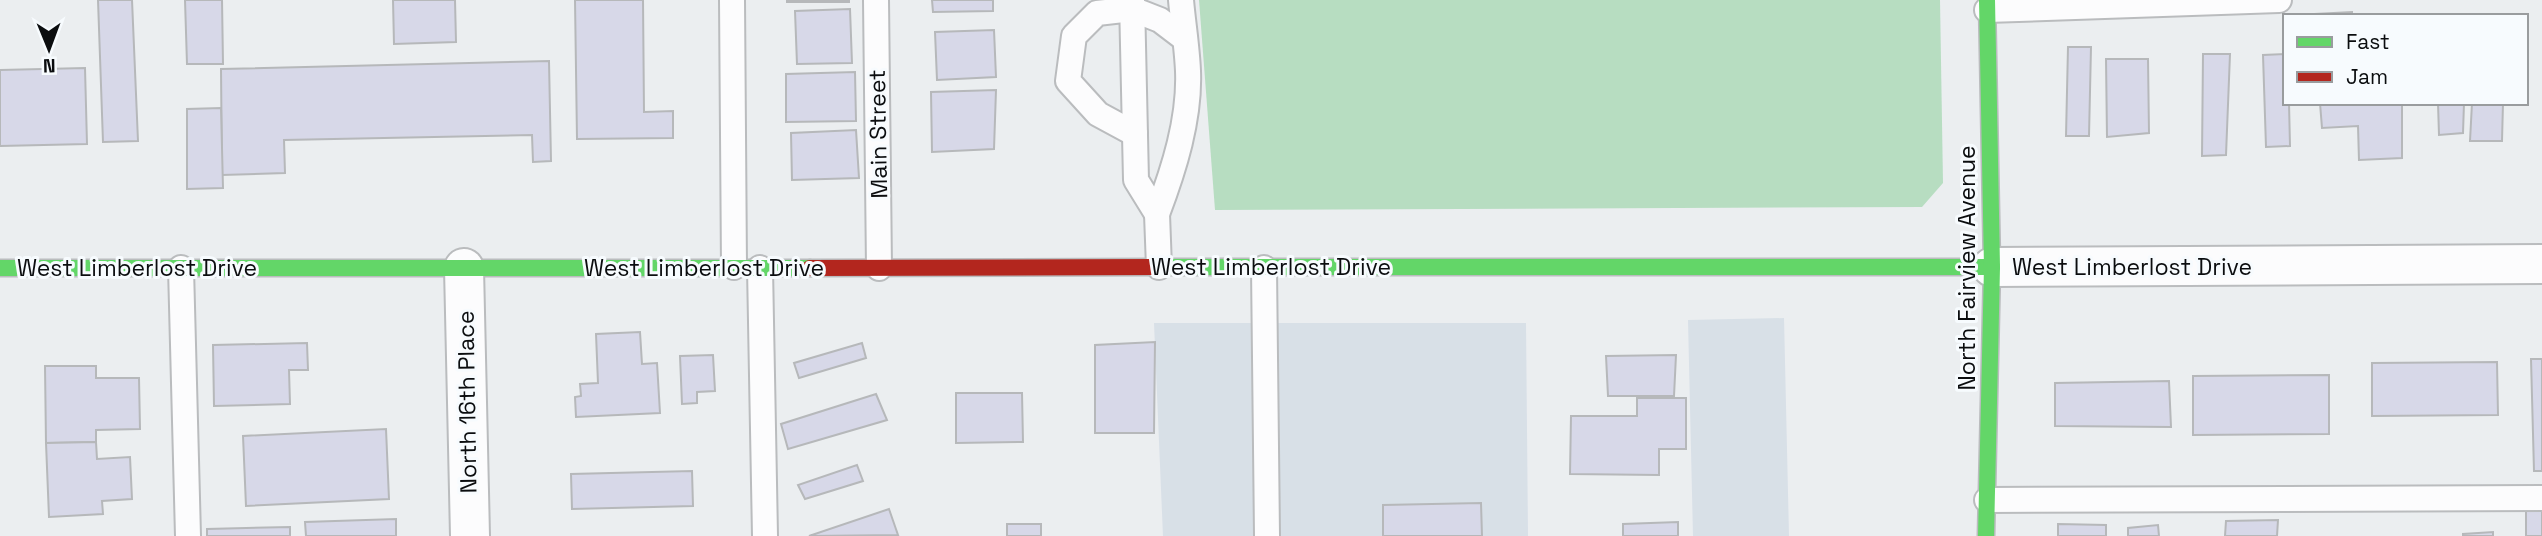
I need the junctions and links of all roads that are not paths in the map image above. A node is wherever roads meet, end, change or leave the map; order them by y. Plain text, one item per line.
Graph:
1 (732, 0) edge
2 (876, 0) edge
3 (1181, 0) edge
4 (2279, 0) edge
5 (1132, 4) edge
6 (1987, 5) edge
7 (1185, 39) junction
8 (1135, 134) junction
9 (1157, 214) junction
10 (2542, 264) edge
11 (734, 267) junction
12 (1159, 267) junction
13 (1992, 267) junction
14 (0, 268) edge
15 (181, 268) junction
16 (464, 268) junction
17 (760, 268) junction
18 (879, 268) junction
19 (1264, 268) junction
20 (2542, 498) edge
21 (1987, 500) junction
22 (188, 536) edge
23 (470, 536) edge
24 (765, 536) edge
25 (1267, 536) edge
26 (1986, 536) edge

1 - 11 lane
2 - 18 lane, Main Street
3 - 7 lane
4 - 6 lane
5 - 7 lane
5 - 8 lane
5 - 8 lane
6 - 13 street, North Fairview Avenue
7 - 9 lane
8 - 9 lane
9 - 12 lane
10 - 13 street, West Limberlost Drive
11 - 16 street, West Limberlost Drive
11 - 17 street, West Limberlost Drive
12 - 18 street, West Limberlost Drive
12 - 19 street, West Limberlost Drive
13 - 19 street, West Limberlost Drive
13 - 21 street, North Fairview Avenue
14 - 15 street, West Limberlost Drive
15 - 16 street, West Limberlost Drive
15 - 22 lane
16 - 23 street, North 16th Place
17 - 18 street, West Limberlost Drive
17 - 24 lane
19 - 25 lane
20 - 21 lane
21 - 26 street, North Fairview Avenue

